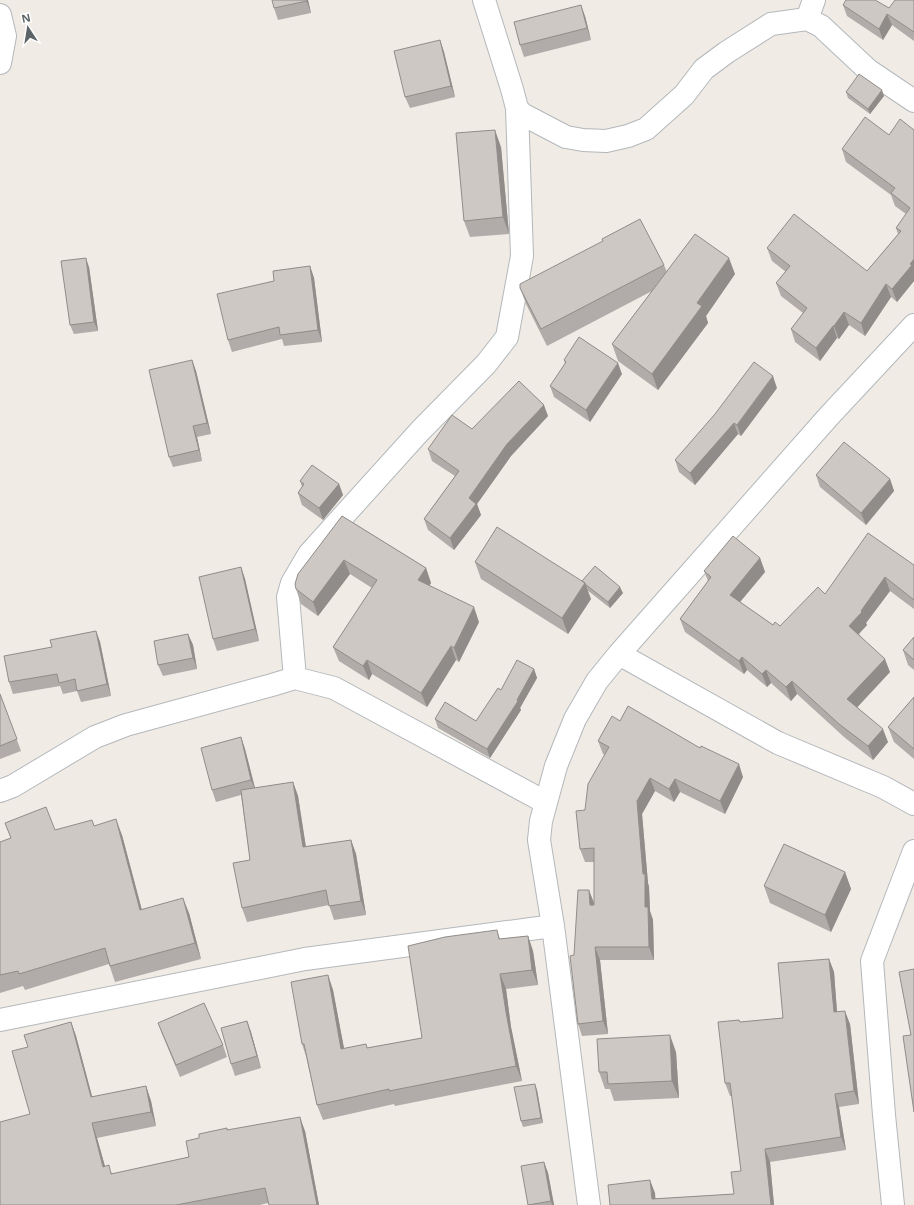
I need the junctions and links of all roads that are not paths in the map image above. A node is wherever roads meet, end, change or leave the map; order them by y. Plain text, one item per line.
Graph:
1 (484, 0) edge
2 (810, 10) edge
3 (0, 15) edge
4 (0, 63) edge
5 (914, 101) edge
6 (517, 108) junction
7 (914, 325) edge
8 (619, 654) junction
9 (295, 678) junction
10 (0, 791) edge
11 (545, 802) junction
12 (914, 804) edge
13 (914, 851) edge
14 (553, 926) junction
15 (0, 1020) edge
16 (589, 1205) edge
17 (893, 1205) edge

1 - 6 street
2 - 5 street
2 - 6 street
3 - 4 street
6 - 9 street
7 - 8 street
8 - 11 street
8 - 12 street
9 - 10 street
9 - 11 street
11 - 14 street
13 - 17 street
14 - 15 street
14 - 16 street

